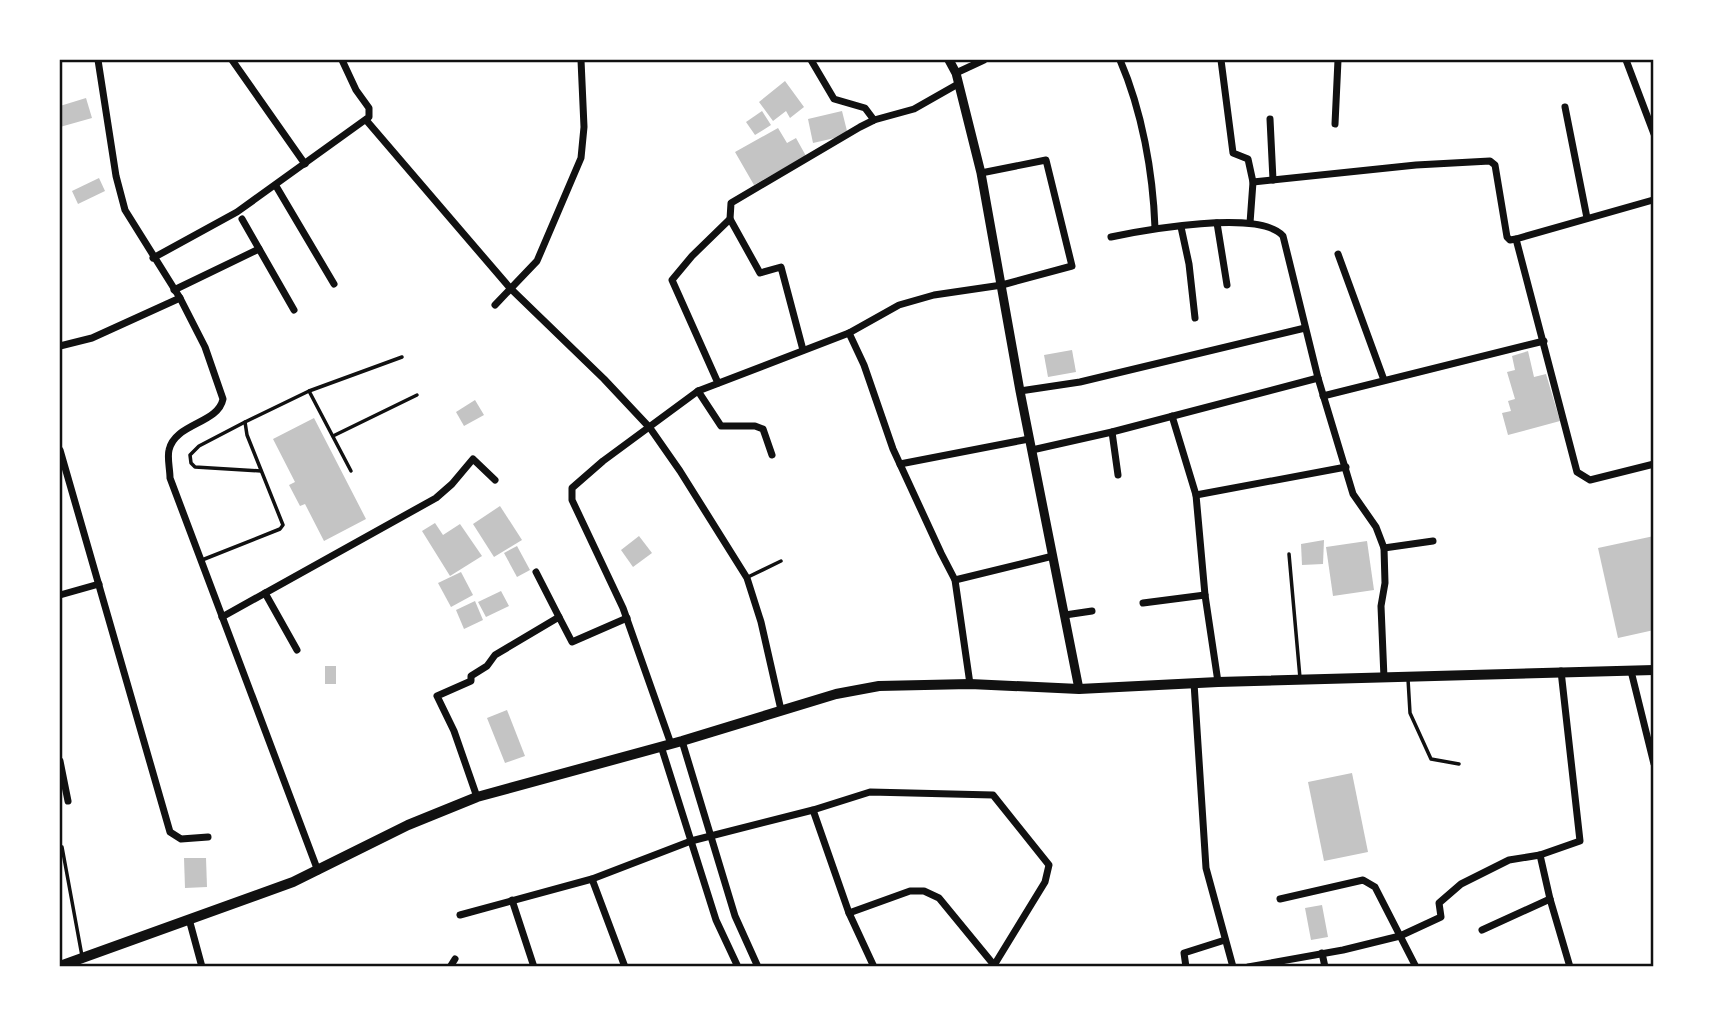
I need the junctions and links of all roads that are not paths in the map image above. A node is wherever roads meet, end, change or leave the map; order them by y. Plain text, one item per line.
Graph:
1 (232, 60) edge
2 (342, 60) edge
3 (581, 60) edge
4 (811, 60) edge
5 (949, 60) edge
6 (984, 60) edge
7 (1119, 60) edge
8 (1221, 60) edge
9 (1338, 60) edge
10 (1626, 60) edge
11 (101, 61) edge
12 (956, 72) junction
13 (958, 84) junction
14 (1565, 107) dead end
15 (1270, 119) dead end
16 (366, 120) junction
17 (874, 120) junction
18 (1335, 124) dead end
19 (1654, 134) edge
20 (305, 164) junction
21 (981, 173) junction
22 (1273, 180) junction
23 (1254, 182) junction
24 (276, 186) junction
25 (1653, 201) edge
26 (1587, 218) junction
27 (242, 219) dead end
28 (730, 219) junction
29 (1217, 223) junction
30 (1250, 223) junction
31 (1181, 227) junction
32 (1155, 228) junction
33 (1111, 237) dead end
34 (1516, 239) junction
35 (259, 249) junction
36 (1338, 254) dead end
37 (153, 258) junction
38 (334, 284) dead end
39 (1002, 285) junction
40 (1227, 285) dead end
41 (510, 288) junction
42 (174, 290) junction
43 (180, 298) junction
44 (495, 305) dead end
45 (294, 310) dead end
46 (1195, 318) dead end
47 (1305, 328) junction
48 (849, 333) junction
49 (1544, 341) junction
50 (60, 346) edge
51 (803, 350) junction
52 (402, 357) dead end
53 (1318, 378) junction
54 (1384, 380) junction
55 (718, 383) junction
56 (309, 391) junction
57 (698, 391) junction
58 (1020, 391) junction
59 (417, 395) dead end
60 (1323, 396) junction
61 (1172, 416) junction
62 (245, 422) junction
63 (650, 428) junction
64 (1112, 432) junction
65 (333, 436) junction
66 (1029, 439) junction
67 (60, 450) edge
68 (1031, 450) junction
69 (772, 455) dead end
70 (901, 464) junction
71 (1654, 464) edge
72 (1346, 467) junction
73 (261, 471) junction
74 (351, 471) dead end
75 (1118, 475) dead end
76 (495, 480) dead end
77 (1196, 495) junction
78 (1433, 541) dead end
79 (1384, 548) junction
80 (1289, 554) dead end
81 (1053, 556) junction
82 (202, 560) junction
83 (781, 561) dead end
84 (536, 572) dead end
85 (747, 578) junction
86 (955, 580) junction
87 (99, 584) junction
88 (265, 593) junction
89 (60, 595) edge
90 (1205, 595) junction
91 (1143, 603) dead end
92 (1092, 611) dead end
93 (1065, 615) junction
94 (222, 617) junction
95 (559, 617) junction
96 (627, 618) junction
97 (297, 650) dead end
98 (1654, 670) edge
99 (1561, 671) junction
100 (1631, 671) junction
101 (1408, 677) junction
102 (1384, 678) junction
103 (1300, 680) junction
104 (1218, 682) junction
105 (1194, 683) junction
106 (970, 684) junction
107 (1079, 689) junction
108 (781, 710) junction
109 (682, 741) junction
110 (666, 745) junction
111 (60, 761) edge
112 (1459, 764) dead end
113 (1654, 764) edge
114 (477, 797) junction
115 (68, 801) dead end
116 (813, 810) junction
117 (711, 836) junction
118 (208, 837) dead end
119 (691, 841) junction
120 (62, 847) dead end
121 (1539, 855) junction
122 (317, 871) junction
123 (592, 879) junction
124 (1280, 899) dead end
125 (1550, 899) junction
126 (512, 900) junction
127 (849, 913) junction
128 (460, 915) dead end
129 (189, 919) junction
130 (1482, 930) dead end
131 (1400, 936) junction
132 (1225, 940) junction
133 (746, 941) junction
134 (729, 947) junction
135 (1322, 953) junction
136 (82, 958) junction
137 (60, 966) edge
138 (993, 966) edge
139 (202, 967) edge
140 (534, 967) edge
141 (625, 967) edge
142 (738, 967) edge
143 (758, 967) edge
144 (873, 967) edge
145 (1186, 967) edge
146 (1233, 967) edge
147 (1248, 967) edge
148 (1325, 967) edge
149 (1416, 967) edge
150 (1570, 967) edge

1 - 20 street
2 - 16 street
3 - 41 street
4 - 17 street
5 - 12 street
6 - 12 street
7 - 32 street
8 - 23 street
9 - 18 street
10 - 19 street
11 - 37 street
12 - 13 street
13 - 17 street
13 - 21 street
14 - 26 street
15 - 22 street
16 - 20 street
16 - 41 street
17 - 28 street
20 - 24 street
21 - 39 street
21 - 39 street
22 - 23 street
22 - 34 street
23 - 30 street
24 - 37 street
24 - 38 street
25 - 26 street
26 - 34 street
27 - 35 street
28 - 51 street
28 - 55 street
29 - 30 street
29 - 31 street
29 - 40 street
30 - 47 street
31 - 32 street
31 - 46 street
32 - 33 street
34 - 49 street
35 - 42 street
35 - 45 street
36 - 54 street
37 - 42 street
39 - 48 street
39 - 58 street
41 - 44 street
41 - 63 street
42 - 43 street
43 - 50 street
43 - 82 street
47 - 53 street
47 - 58 street
48 - 51 street
48 - 70 street
49 - 54 street
49 - 71 street
51 - 55 street
52 - 56 lane
53 - 60 street
53 - 61 street
54 - 60 street
55 - 57 street
56 - 62 lane
56 - 65 lane
57 - 63 street
57 - 69 street
58 - 66 street
59 - 65 lane
60 - 72 street
61 - 64 street
61 - 77 street
62 - 73 lane
62 - 73 lane
63 - 85 street
63 - 96 street
64 - 68 street
64 - 75 street
65 - 74 lane
66 - 68 street
66 - 70 street
67 - 87 street
68 - 81 street
70 - 86 street
72 - 77 street
72 - 79 street
73 - 82 lane
76 - 88 street
77 - 90 street
78 - 79 street
79 - 102 street
80 - 103 lane
81 - 86 street
81 - 93 street
82 - 94 street
83 - 85 lane
84 - 95 street
85 - 108 street
86 - 106 street
87 - 89 street
87 - 118 street
88 - 94 street
88 - 97 street
90 - 91 street
90 - 104 street
92 - 93 street
93 - 107 street
94 - 122 street
95 - 96 street
95 - 114 street
96 - 110 street
98 - 100 main road
99 - 100 main road
99 - 101 main road
99 - 121 street
100 - 113 street
101 - 102 main road
101 - 112 lane
102 - 103 main road
103 - 104 main road
104 - 105 main road
105 - 107 main road
105 - 132 street
106 - 107 main road
106 - 108 main road
108 - 109 main road
109 - 110 main road
109 - 117 street
110 - 114 main road
110 - 119 street
111 - 115 street
114 - 122 main road
116 - 117 street
116 - 127 street
116 - 138 street
117 - 119 street
117 - 133 street
119 - 123 street
119 - 134 street
120 - 136 lane
121 - 125 street
121 - 131 street
122 - 129 main road
123 - 126 street
123 - 141 street
124 - 131 street
125 - 130 street
125 - 150 street
126 - 128 street
126 - 140 street
127 - 138 street
127 - 144 street
129 - 136 main road
129 - 139 street
131 - 135 street
131 - 149 street
132 - 145 street
132 - 146 street
133 - 134 street
133 - 143 street
134 - 142 street
135 - 147 street
135 - 148 street
136 - 137 main road

